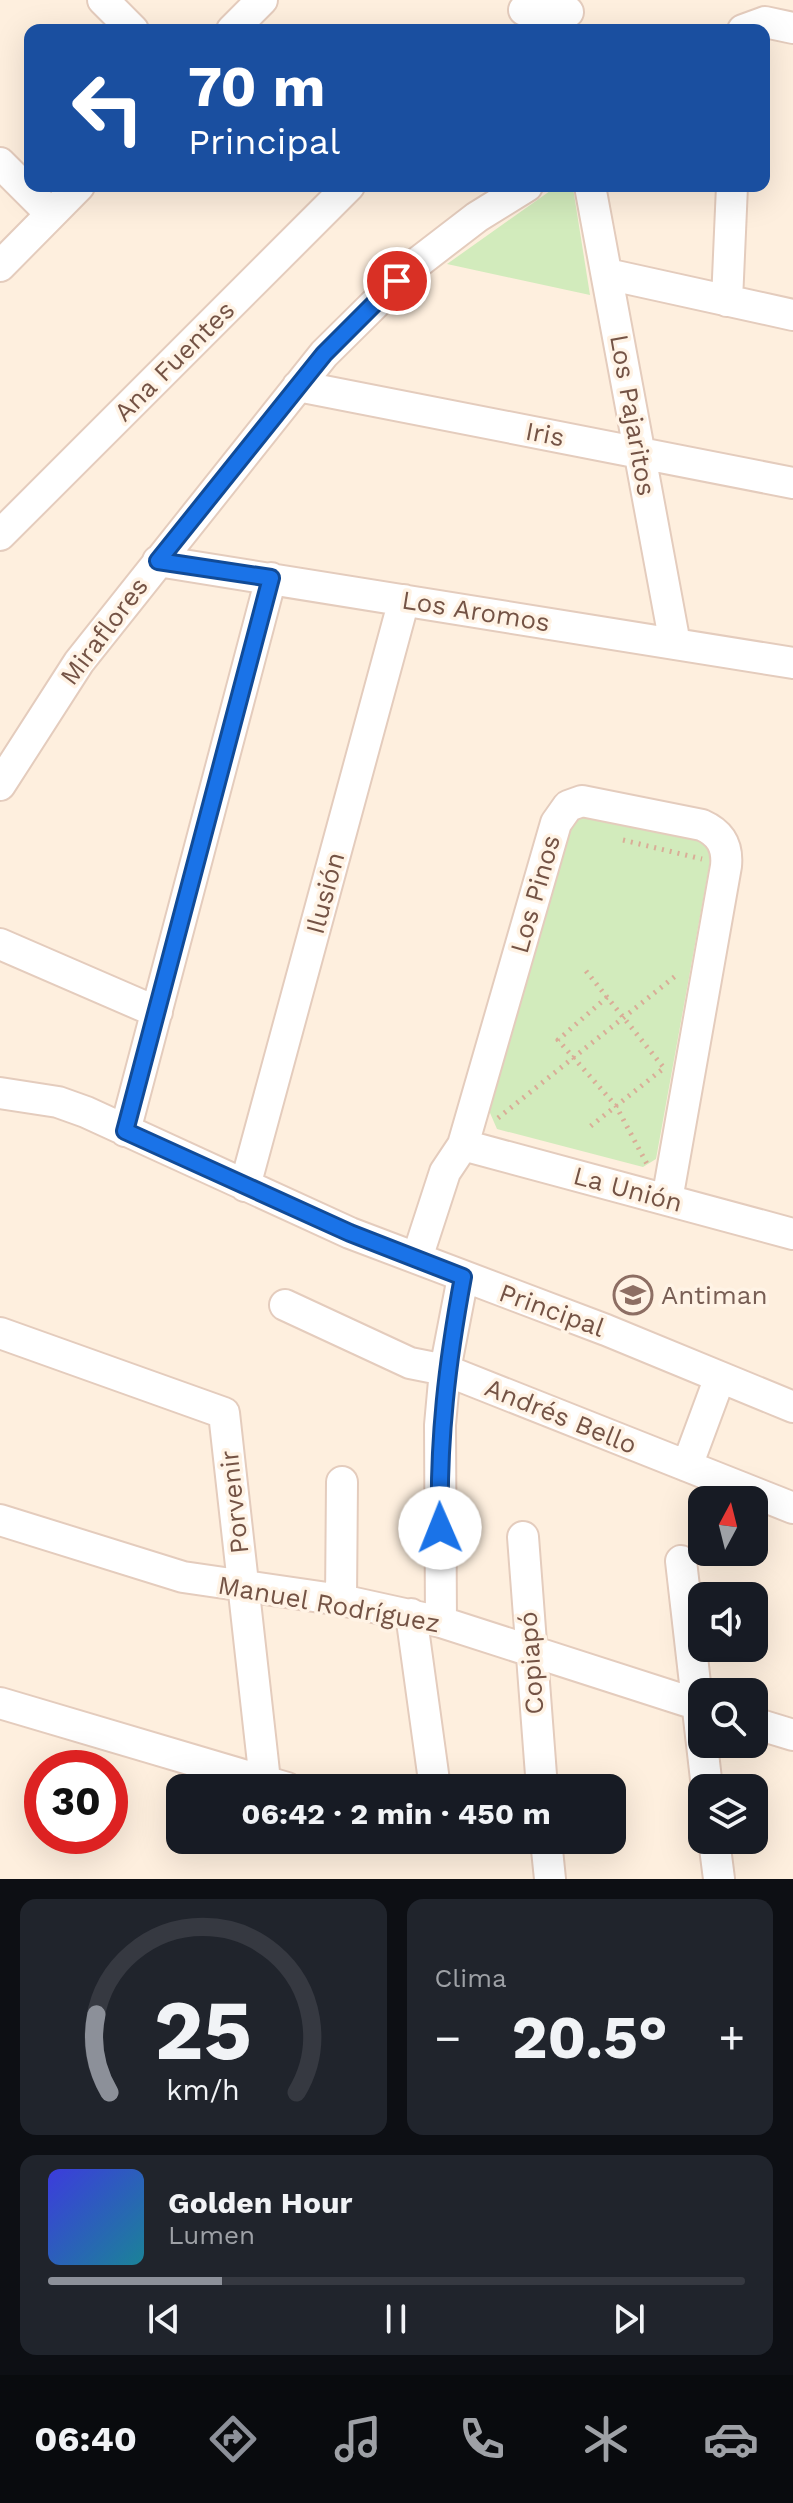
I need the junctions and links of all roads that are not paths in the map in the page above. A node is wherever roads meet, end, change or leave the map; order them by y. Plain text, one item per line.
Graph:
1 (103, 0) edge
2 (262, 0) edge
3 (520, 13) edge
4 (569, 14) edge
5 (127, 24) edge
6 (238, 24) edge
7 (0, 163) edge
8 (24, 187) edge
9 (29, 192) edge
10 (73, 192) edge
11 (343, 192) edge
12 (517, 192) edge
13 (591, 192) edge
14 (732, 192) edge
15 (51, 214) junction
16 (0, 266) edge
17 (607, 274) junction
18 (727, 301) junction
19 (793, 315) edge
20 (298, 386) junction
21 (640, 453) junction
22 (793, 483) edge
23 (0, 535) edge
24 (158, 561) junction
25 (271, 578) junction
26 (404, 600) junction
27 (675, 644) junction
28 (793, 663) edge
29 (0, 785) edge
30 (0, 944) edge
31 (157, 1012) junction
32 (0, 1093) edge
33 (125, 1131) junction
34 (463, 1145) junction
35 (245, 1186) junction
36 (667, 1200) junction
37 (793, 1234) edge
38 (417, 1258) junction
39 (463, 1277) junction
40 (285, 1305) dead end
41 (0, 1333) edge
42 (445, 1370) junction
43 (720, 1377) junction
44 (793, 1407) edge
45 (687, 1466) junction
46 (342, 1482) dead end
47 (793, 1508) edge
48 (0, 1520) edge
49 (523, 1537) dead end
50 (681, 1561) dead end
51 (242, 1586) junction
52 (341, 1600) junction
53 (411, 1614) junction
54 (441, 1622) junction
55 (530, 1650) junction
56 (696, 1678) edge
57 (688, 1701) edge
58 (0, 1703) edge
59 (768, 1727) edge
60 (793, 1735) edge
61 (239, 1774) edge
62 (274, 1774) edge
63 (433, 1774) edge
64 (541, 1774) edge
65 (547, 1854) edge
66 (716, 1854) edge
67 (550, 1879) edge
68 (719, 1879) edge

1 - 5 street
2 - 6 street
3 - 4 street
7 - 8 street
9 - 15 street
10 - 15 street
11 - 23 street, Ana Fuentes
12 - 20 street, Miraflores
13 - 17 street, Los Pajaritos
14 - 18 street
15 - 16 street
17 - 18 street
17 - 21 street, Los Pajaritos
18 - 19 street
20 - 21 street, Iris
20 - 24 street, Miraflores
21 - 22 street, Iris
21 - 27 street, Los Pajaritos
24 - 25 street, Los Aromos
24 - 29 street, Miraflores
25 - 26 street, Los Aromos
25 - 31 street
26 - 27 street, Los Aromos
26 - 35 street, Ilusión
27 - 28 street, Los Aromos
30 - 31 street
31 - 33 street
32 - 33 street, Principal
33 - 35 street, Principal
34 - 36 street, La Unión
34 - 36 street, Los Pinos
34 - 38 street, Los Pinos
35 - 38 street, Principal
36 - 37 street, La Unión
38 - 39 street, Principal
39 - 42 street
39 - 43 street, Principal
40 - 42 street, Andrés Bello
41 - 51 street, Porvenir
42 - 45 street, Andrés Bello
42 - 54 street
43 - 44 street, Principal
43 - 45 street
45 - 47 street, Andrés Bello
46 - 52 street
48 - 51 street, Manuel Rodríguez
49 - 55 street, Copiapó
50 - 56 street
51 - 52 street, Manuel Rodríguez
51 - 62 street, Porvenir
52 - 53 street, Manuel Rodríguez
53 - 54 street, Manuel Rodríguez
53 - 63 street
54 - 55 street, Manuel Rodríguez
55 - 57 street, Manuel Rodríguez
55 - 64 street, Copiapó
58 - 61 street
59 - 60 street
65 - 67 street
66 - 68 street

